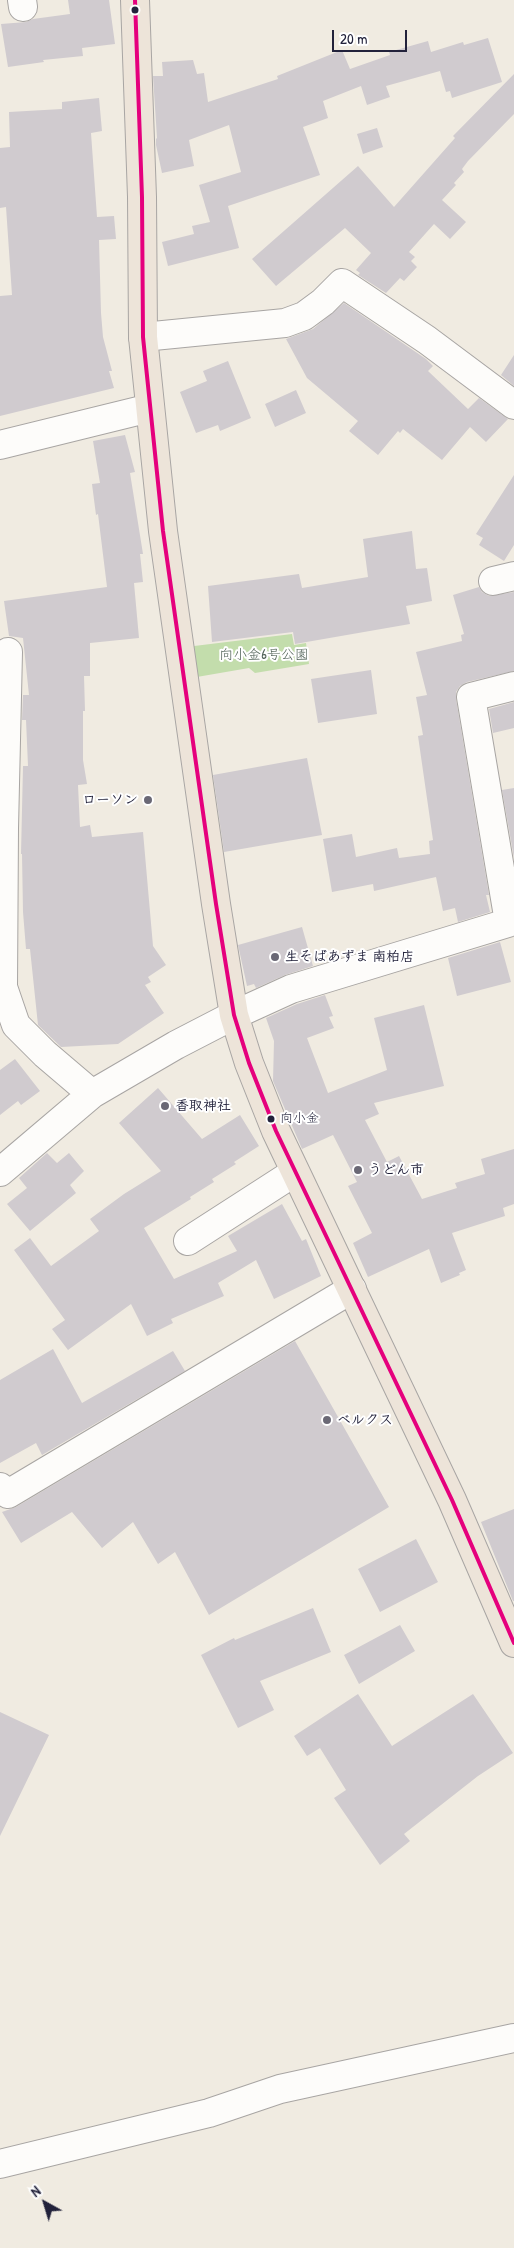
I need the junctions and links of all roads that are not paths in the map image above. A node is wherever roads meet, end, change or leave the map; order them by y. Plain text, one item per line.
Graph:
1 (135, 0) edge
2 (143, 337) junction
3 (514, 405) edge
4 (150, 408) junction
5 (0, 445) edge
6 (8, 652) dead end
7 (514, 686) edge
8 (3, 744) edge
9 (511, 921) edge
10 (234, 1016) junction
11 (92, 1094) junction
12 (0, 1172) edge
13 (295, 1172) junction
14 (188, 1241) dead end
15 (352, 1289) junction
16 (0, 1487) edge
17 (514, 1643) edge
18 (514, 2038) edge
19 (0, 2164) edge

1 - 2 main road
2 - 3 street
2 - 4 main road
4 - 5 street
4 - 10 main road
6 - 8 street
7 - 9 street
8 - 11 street
9 - 10 street
10 - 11 street
10 - 13 main road
11 - 12 street
13 - 14 street
13 - 15 main road
15 - 16 street
15 - 17 main road
18 - 19 street

